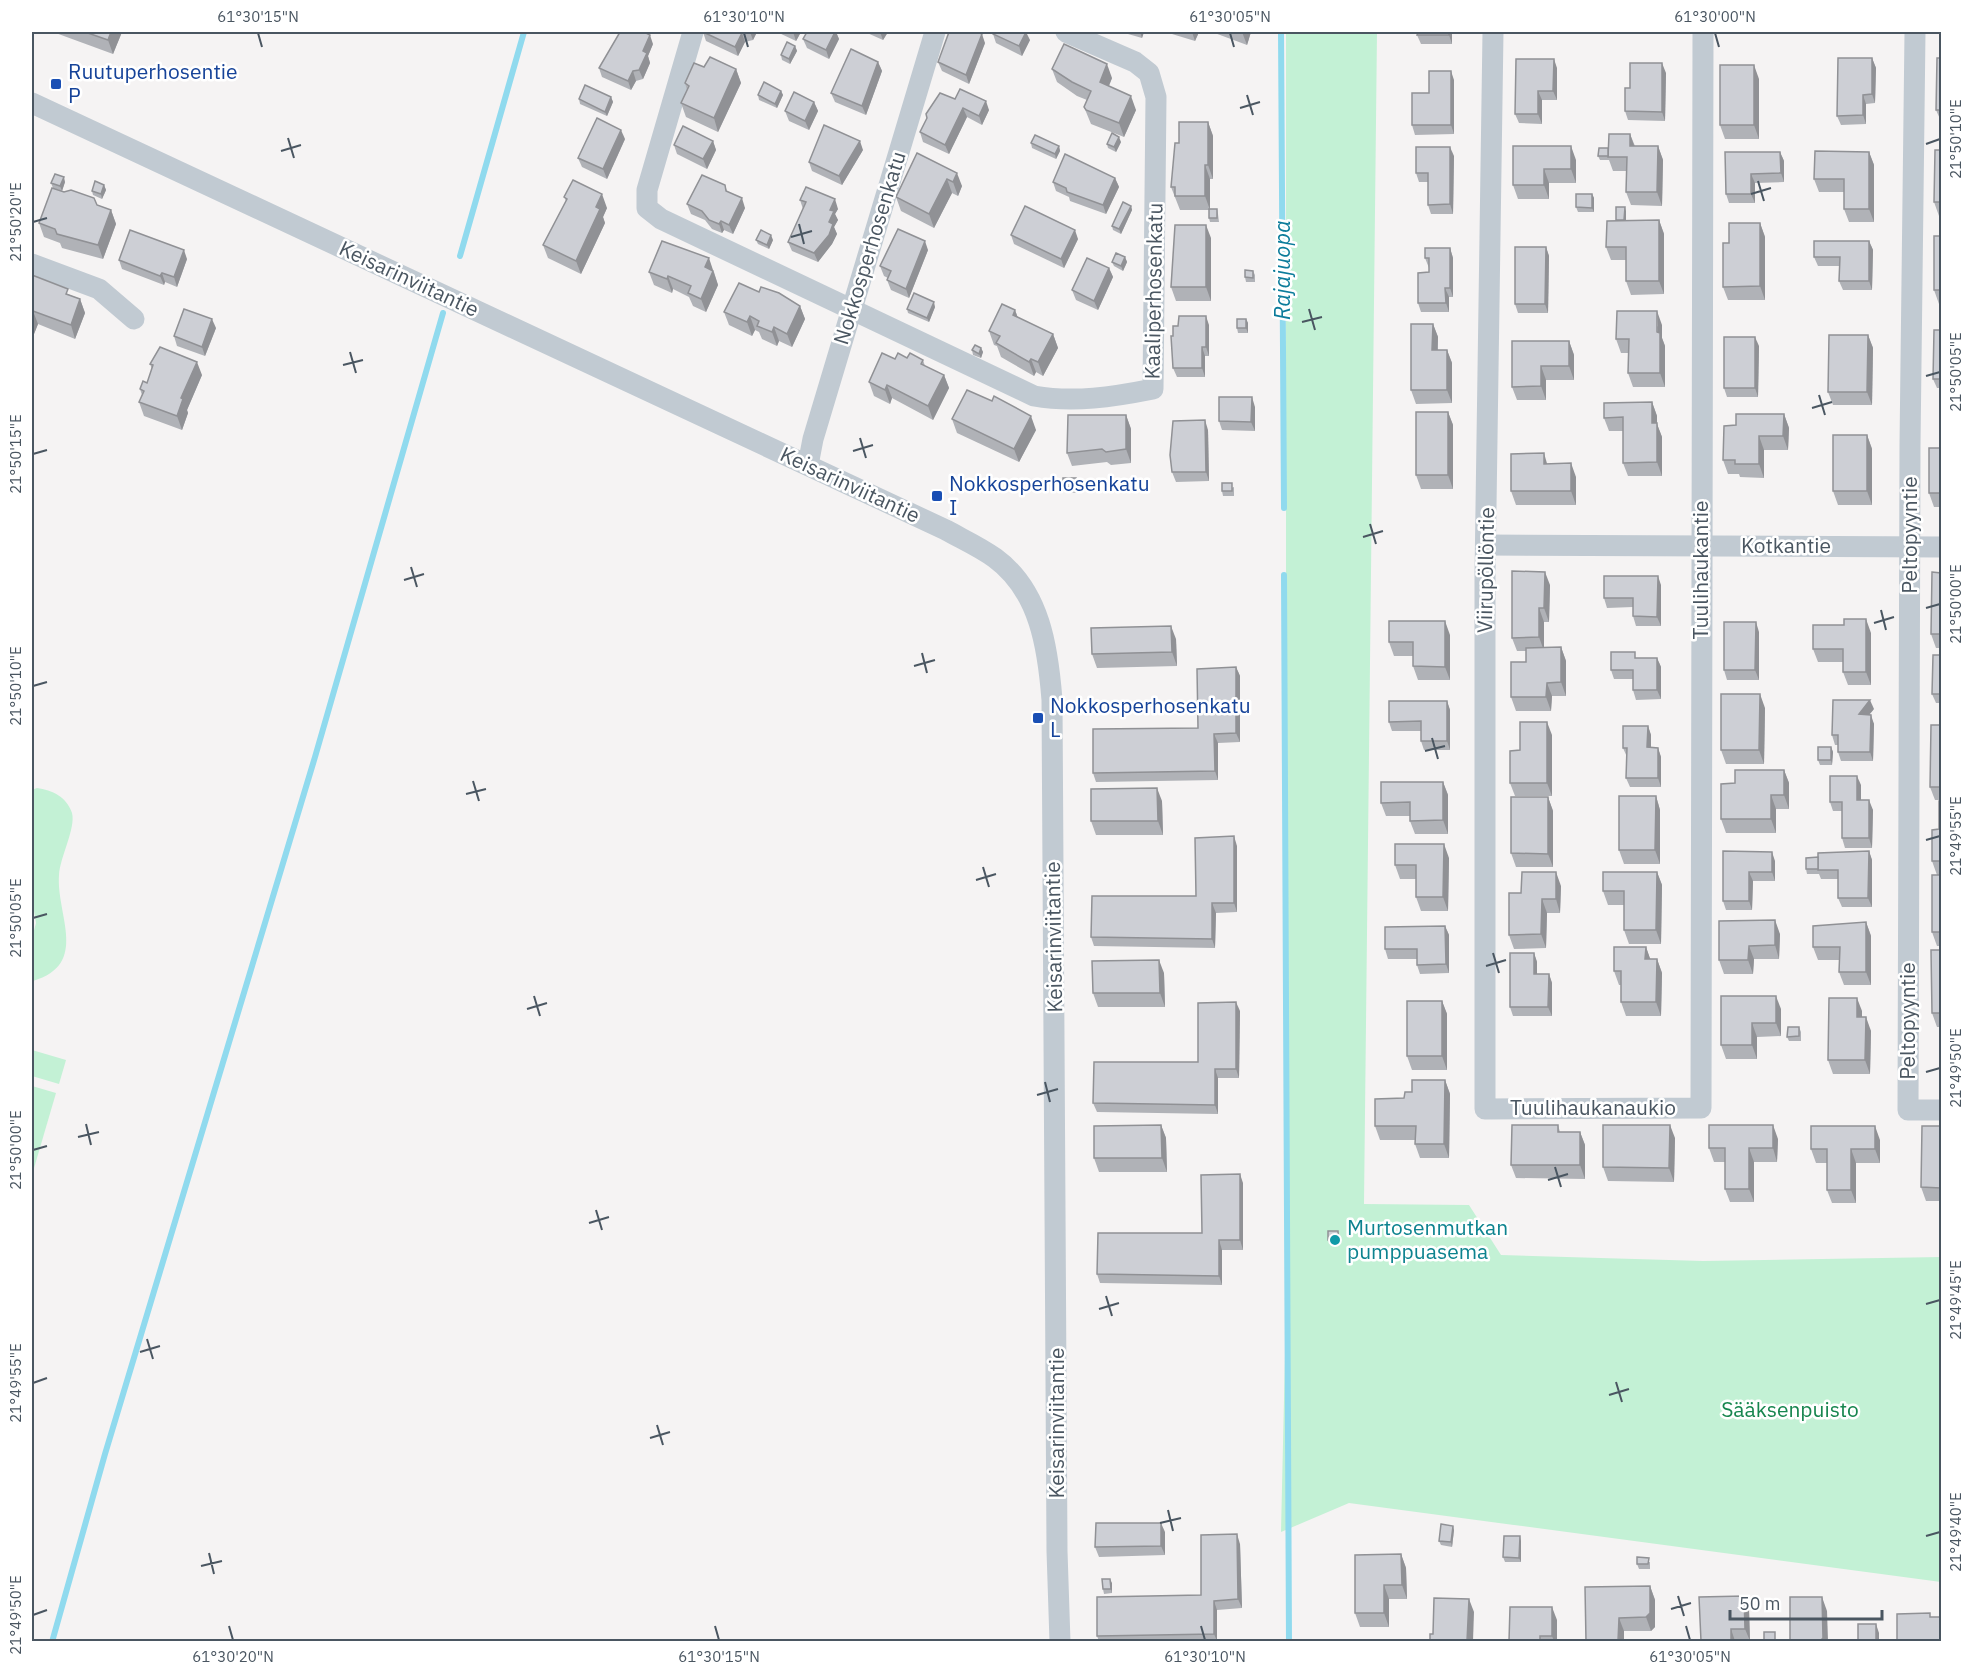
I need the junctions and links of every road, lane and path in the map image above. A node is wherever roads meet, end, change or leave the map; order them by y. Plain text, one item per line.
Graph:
1 (693, 32) edge
2 (934, 32) edge
3 (1066, 32) edge
4 (1493, 32) edge
5 (1703, 32) edge
6 (1915, 32) edge
7 (32, 103) edge
8 (32, 264) edge
9 (851, 311) junction
10 (134, 319) dead end
11 (808, 465) junction
12 (1487, 545) junction
13 (1702, 546) junction
14 (1910, 546) junction
15 (1941, 547) edge
16 (1701, 1108) joint
17 (1485, 1109) joint
18 (1941, 1110) edge
19 (1060, 1641) edge

1 - 9 street
2 - 9 street, Nokkosperhosenkatu
3 - 9 street, Kaaliperhosenkatu
4 - 12 street, Viirupöllöntie
5 - 13 street, Tuulihaukantie
6 - 14 street, Peltopyyntie
7 - 11 street, Keisarinviitantie
8 - 10 street
9 - 11 street, Nokkosperhosenkatu
11 - 19 street, Keisarinviitantie
12 - 13 street, Kotkantie
12 - 17 street, Viirupöllöntie
13 - 14 street, Kotkantie
13 - 16 street, Tuulihaukantie
14 - 15 street, Kotkantie
14 - 18 street, Peltopyyntie
16 - 17 street, Tuulihaukanaukio

